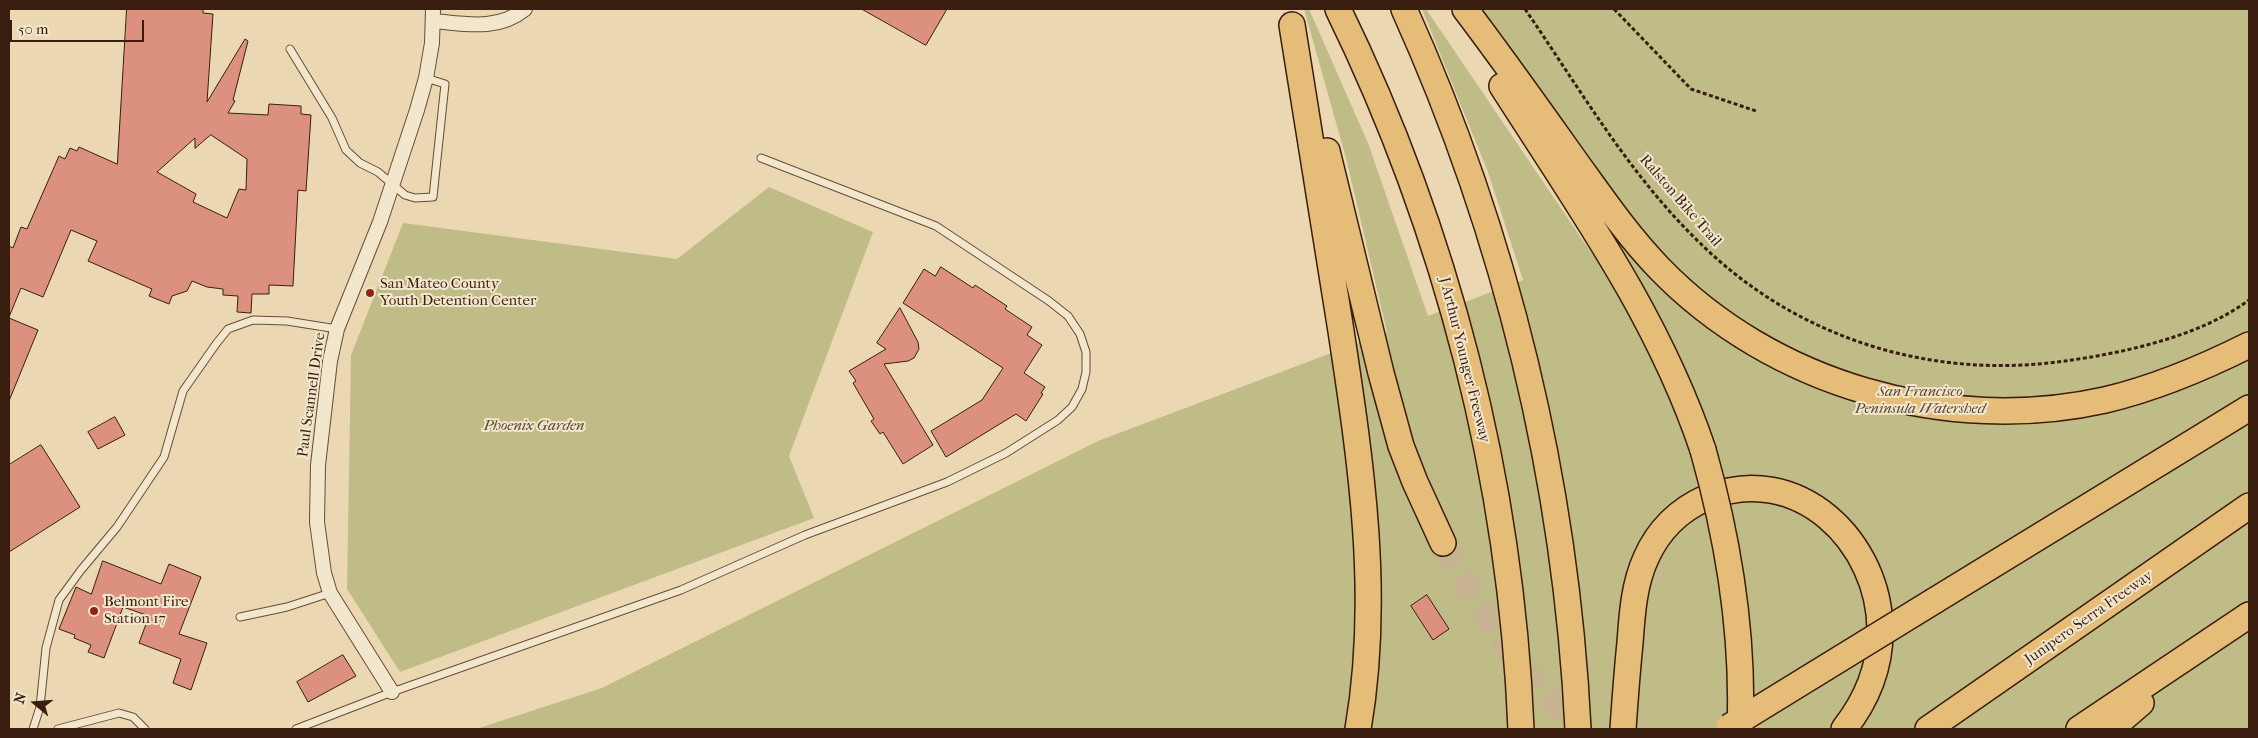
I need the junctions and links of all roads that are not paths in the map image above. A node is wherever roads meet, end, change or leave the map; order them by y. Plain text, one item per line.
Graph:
1 (525, 9) edge
2 (1338, 9) edge
3 (1404, 9) edge
4 (1454, 9) edge
5 (1465, 9) edge
6 (433, 15) edge
7 (1289, 17) edge
8 (290, 49) dead end
9 (426, 78) junction
10 (760, 158) dead end
11 (391, 184) junction
12 (337, 329) junction
13 (2249, 345) edge
14 (2249, 408) edge
15 (2249, 506) edge
16 (1443, 543) tunnel mouth
17 (330, 592) junction
18 (2249, 614) edge
19 (240, 617) dead end
20 (2219, 634) junction
21 (392, 692) junction
22 (33, 729) edge
23 (58, 729) edge
24 (145, 729) edge
25 (296, 729) edge
26 (1358, 729) edge
27 (1521, 729) edge
28 (1578, 729) edge
29 (1623, 729) edge
30 (1725, 729) edge
31 (1740, 729) edge
32 (1844, 729) edge
33 (1928, 729) edge
34 (2079, 729) edge
35 (2111, 729) edge

1 - 6 street
2 - 27 highway, J Arthur Younger Freeway
3 - 28 highway
4 - 31 highway, bridge
5 - 13 highway
6 - 9 street, Paul Scannell Drive
7 - 16 highway
7 - 26 highway
8 - 11 lane
9 - 11 street, Paul Scannell Drive
9 - 11 lane
10 - 21 lane
11 - 12 street, Paul Scannell Drive
12 - 17 street, Paul Scannell Drive
12 - 22 lane
14 - 30 highway, bridge
15 - 33 highway, Junipero Serra Freeway
17 - 19 lane
17 - 21 street, Paul Scannell Drive
18 - 20 highway
20 - 34 highway
20 - 35 highway
21 - 25 lane
23 - 24 lane
29 - 32 highway

